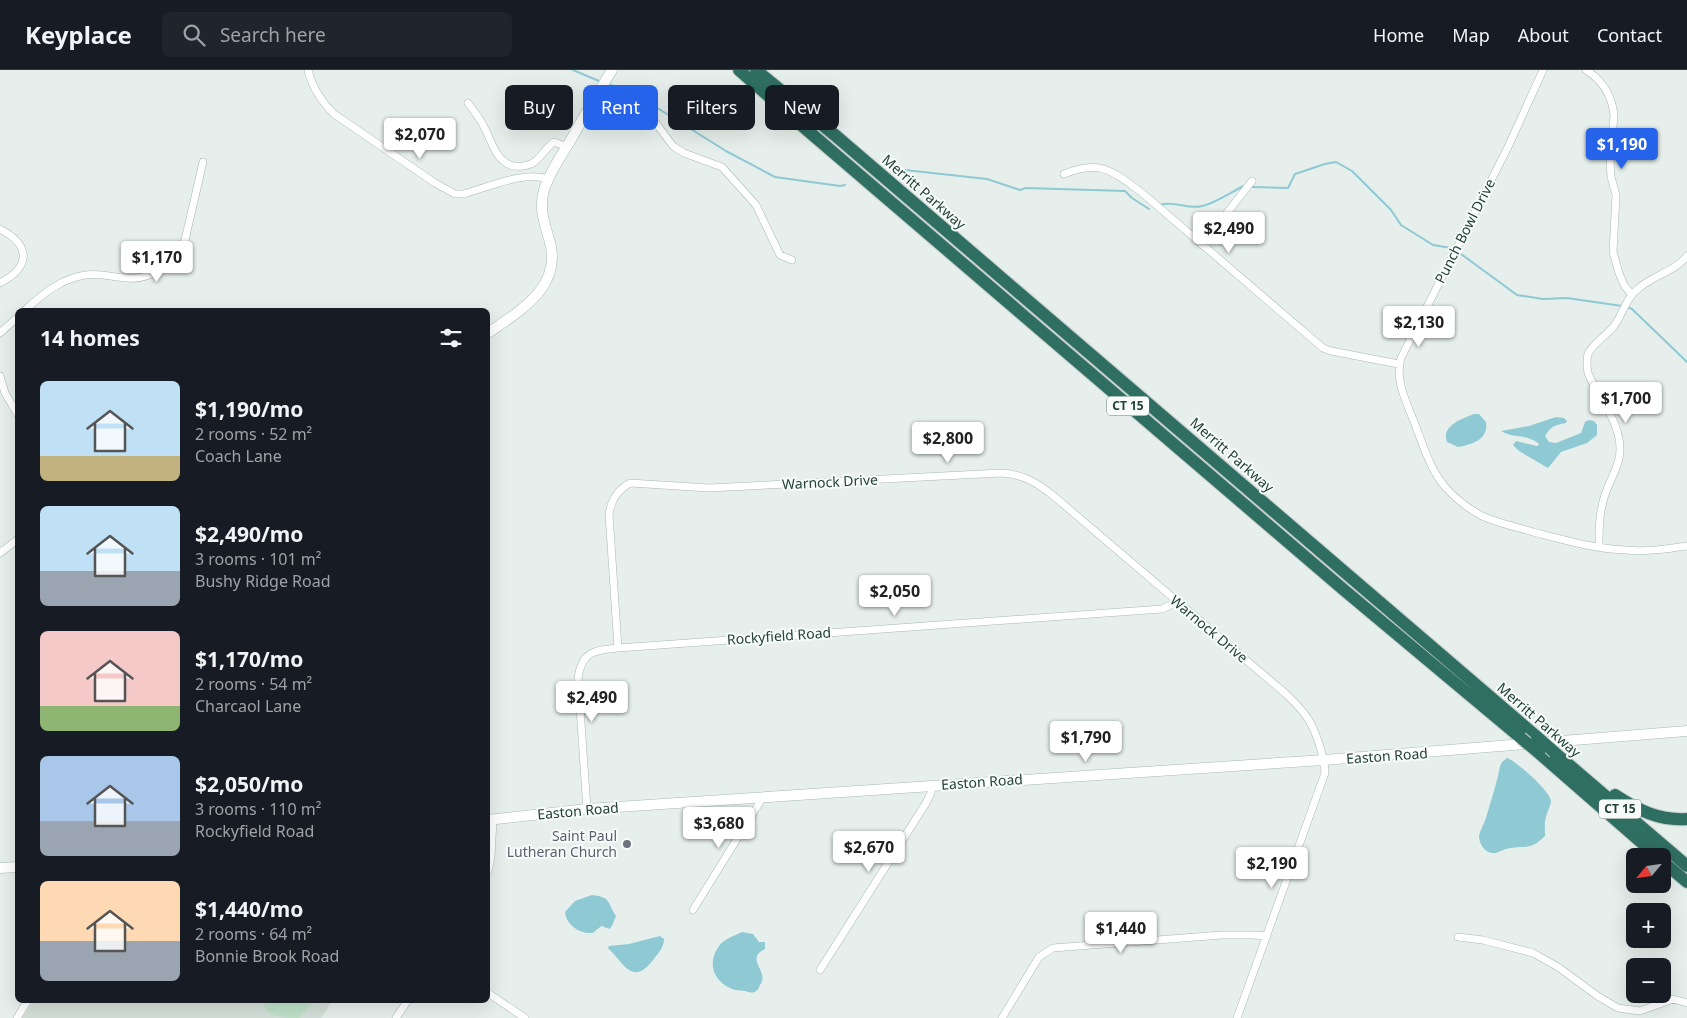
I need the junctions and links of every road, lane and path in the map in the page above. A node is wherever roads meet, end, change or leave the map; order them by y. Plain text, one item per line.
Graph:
1 (308, 70) edge
2 (612, 70) edge
3 (739, 70) edge
4 (756, 70) edge
5 (1543, 70) edge
6 (1586, 70) edge
7 (603, 85) edge
8 (468, 103) dead end
9 (583, 118) edge
10 (658, 126) edge
11 (567, 147) junction
12 (203, 162) dead end
13 (1064, 174) dead end
14 (548, 179) junction
15 (1251, 182) dead end
16 (0, 229) edge
17 (1202, 245) junction
18 (1687, 256) edge
19 (792, 260) dead end
20 (0, 282) edge
21 (1631, 296) junction
22 (28, 308) edge
23 (15, 320) edge
24 (490, 331) edge
25 (0, 333) edge
26 (1400, 364) junction
27 (0, 376) edge
28 (15, 410) edge
29 (15, 541) edge
30 (1687, 546) edge
31 (1599, 547) junction
32 (0, 553) edge
33 (1177, 602) junction
34 (618, 648) junction
35 (1687, 731) edge
36 (1554, 752) junction
37 (1324, 760) junction
38 (932, 786) junction
39 (763, 797) junction
40 (587, 809) junction
41 (490, 819) edge
42 (1687, 819) edge
43 (1648, 848) edge
44 (490, 862) edge
45 (1687, 866) edge
46 (15, 867) edge
47 (0, 868) edge
48 (1671, 869) edge
49 (1687, 882) edge
50 (693, 910) dead end
51 (1267, 936) junction
52 (1458, 937) dead end
53 (821, 968) dead end
54 (490, 994) edge
55 (26, 1003) edge
56 (406, 1003) edge
57 (1687, 1003) edge
58 (17, 1018) edge
59 (396, 1018) edge
60 (525, 1018) edge
61 (1002, 1018) edge
62 (1237, 1018) edge

1 - 14 street
2 - 7 main road
3 - 43 highway, Merritt Parkway / CT 15, bridge
4 - 36 highway, Merritt Parkway / CT 15, bridge
5 - 26 street, Punch Bowl Drive
6 - 21 street
8 - 11 street
9 - 11 main road
10 - 19 street
11 - 14 main road
12 - 22 street
13 - 17 street
14 - 24 main road
15 - 17 street
16 - 20 street
17 - 26 street
18 - 21 street
21 - 31 street
23 - 25 street
26 - 31 street
27 - 28 street
29 - 32 street
30 - 31 street
33 - 34 street, Rockyfield Road
33 - 34 street, Warnock Drive
33 - 37 street, Warnock Drive
34 - 40 street, Rockyfield Road
35 - 37 main road, Easton Road
36 - 42 highway
36 - 45 highway, Merritt Parkway / CT 15
37 - 38 main road, Easton Road
37 - 51 street
38 - 39 main road, Easton Road
38 - 53 street
39 - 40 main road, Easton Road
39 - 50 street
40 - 41 main road, Easton Road
41 - 44 street
46 - 47 main road
48 - 49 highway
51 - 61 street
51 - 62 street
52 - 57 street
54 - 60 street
55 - 58 street
56 - 59 street

